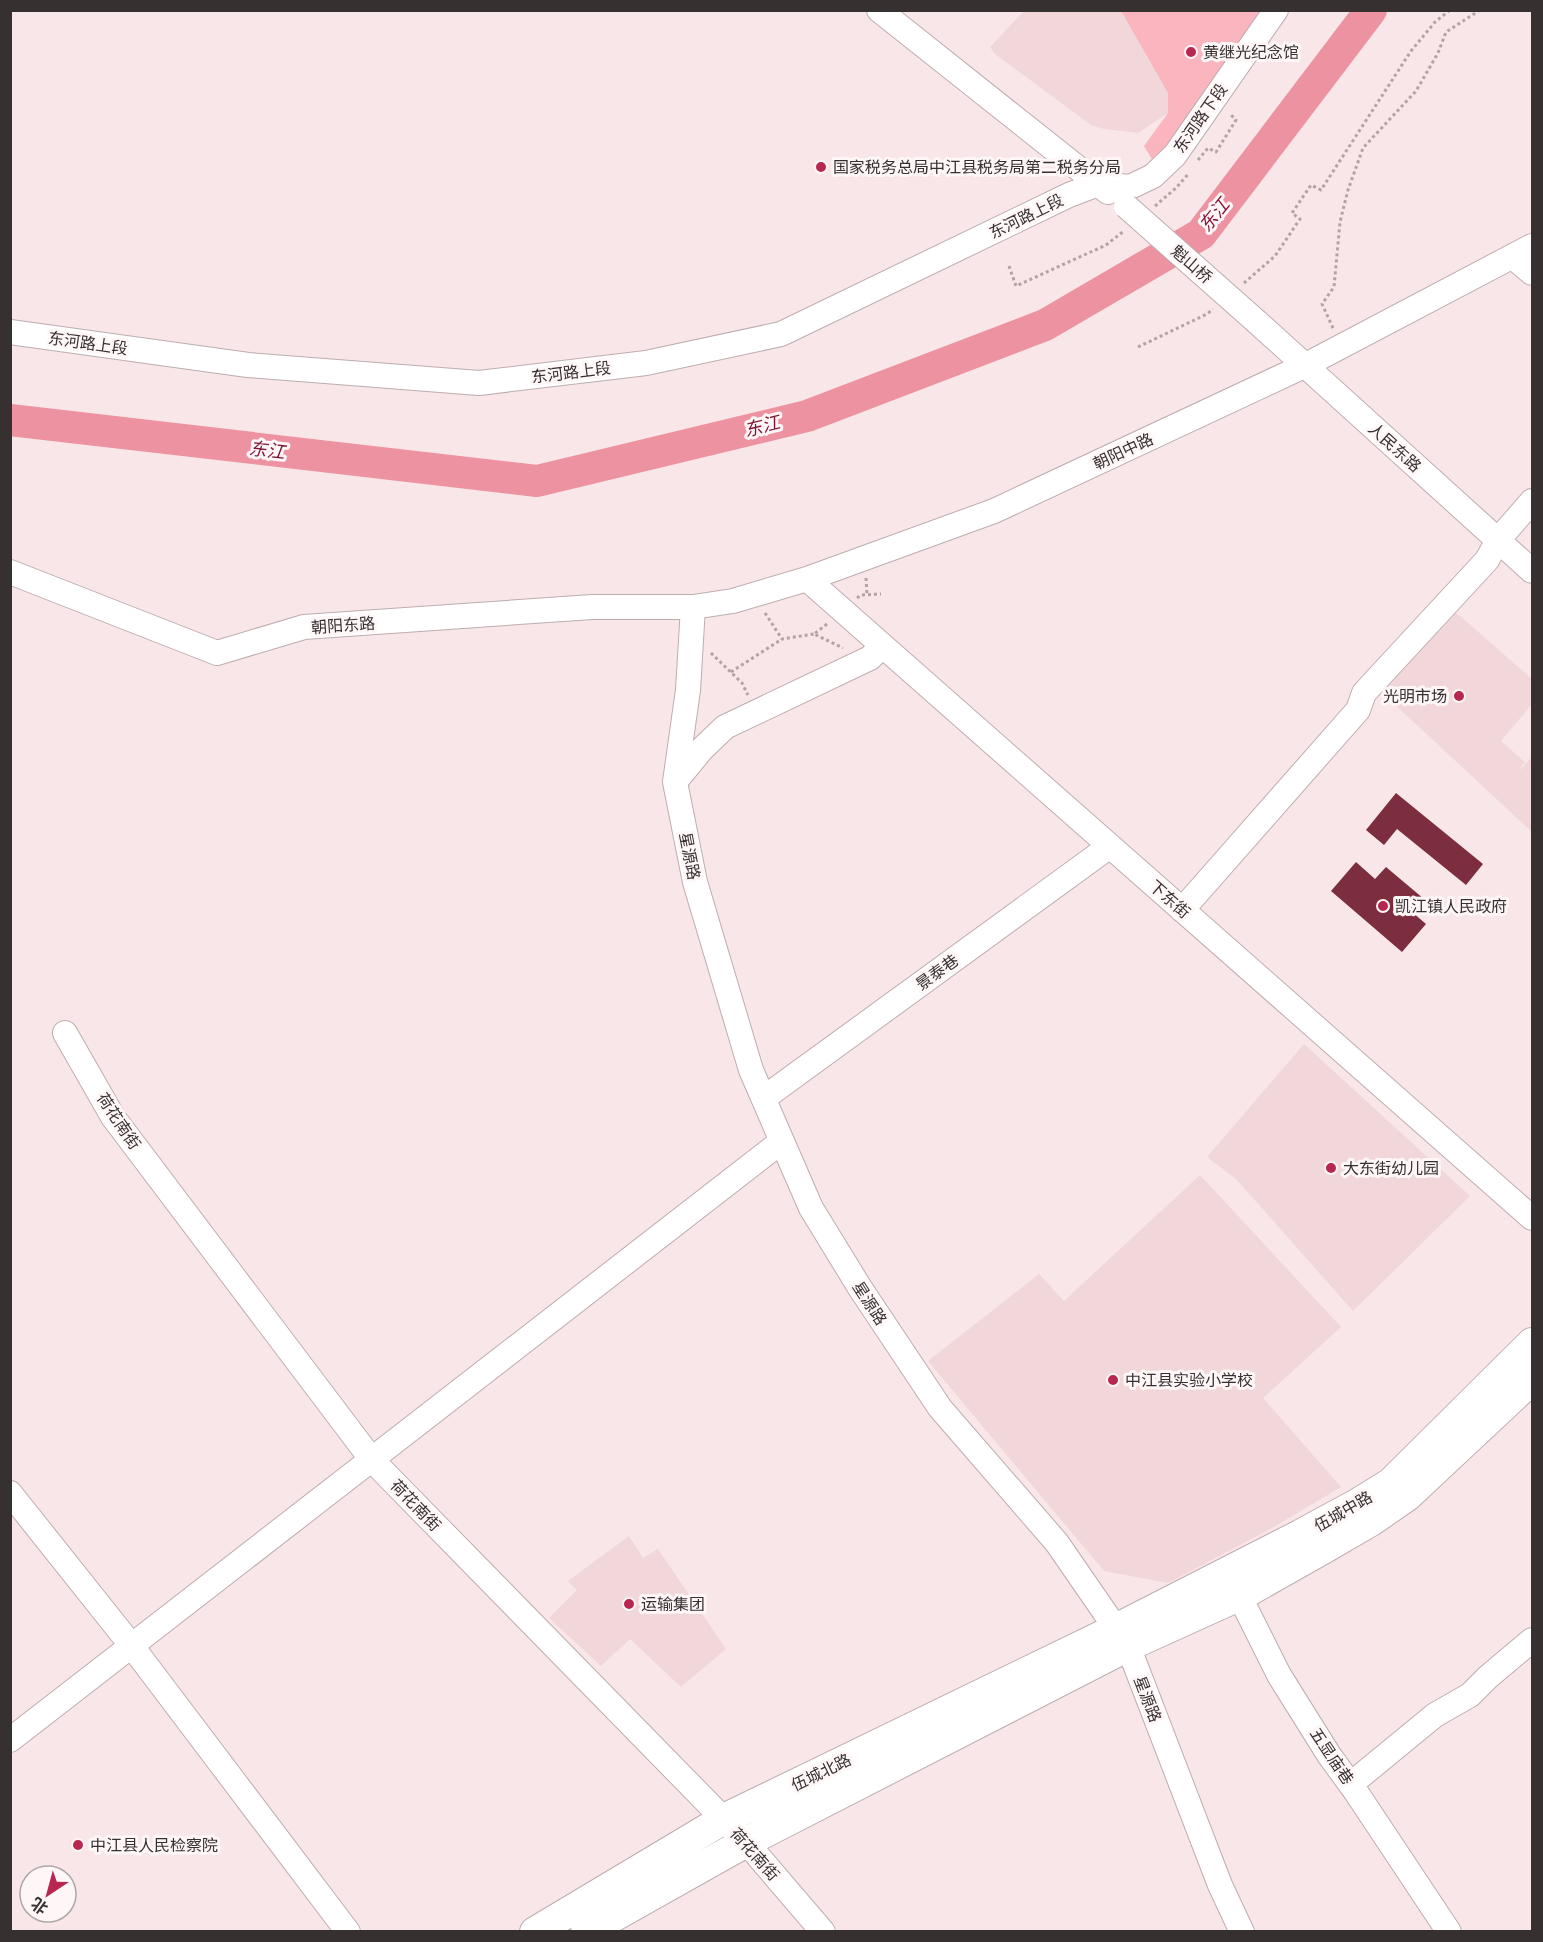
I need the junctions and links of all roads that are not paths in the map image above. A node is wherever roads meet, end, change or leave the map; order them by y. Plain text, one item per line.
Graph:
1 (879, 10) edge
2 (1276, 10) edge
3 (1098, 184) junction
4 (1523, 251) edge
5 (1533, 273) edge
6 (1257, 322) joint
7 (10, 332) edge
8 (1304, 366) junction
9 (1533, 501) edge
10 (1498, 540) junction
11 (1533, 571) edge
12 (10, 572) edge
13 (807, 579) junction
14 (693, 607) junction
15 (882, 646) junction
16 (675, 782) junction
17 (1110, 846) junction
18 (1182, 910) junction
19 (65, 1033) dead end
20 (764, 1098) junction
21 (782, 1141) junction
22 (1533, 1218) edge
23 (1533, 1343) edge
24 (1533, 1379) edge
25 (372, 1460) junction
26 (10, 1492) edge
27 (1233, 1584) junction
28 (1122, 1637) junction
29 (131, 1645) junction
30 (1530, 1646) edge
31 (10, 1740) edge
32 (1351, 1784) junction
33 (724, 1819) junction
34 (746, 1842) junction
35 (348, 1932) edge
36 (535, 1932) edge
37 (586, 1932) edge
38 (823, 1932) edge
39 (1242, 1932) edge
40 (1449, 1932) edge

1 - 3 street, 魁山桥
2 - 3 street, 东河路下段
3 - 6 street, 魁山桥, bridge
3 - 7 street, 东河路上段
4 - 5 street
4 - 8 street, 朝阳中路
6 - 8 street, 人民东路
8 - 10 street, 人民东路
8 - 13 street, 朝阳中路
9 - 10 street
10 - 11 street, 人民东路
10 - 18 street
12 - 14 street, 朝阳东路
13 - 14 street, 朝阳中路
13 - 15 street, 下东街
14 - 16 street, 星源路
15 - 16 street
15 - 17 street, 下东街
16 - 20 street, 星源路
17 - 18 street, 下东街
17 - 20 street, 景泰巷
18 - 22 street, 下东街
19 - 25 street, 荷花南街
20 - 21 street, 星源路
21 - 25 street
21 - 28 street, 星源路
23 - 27 main road, 伍城中路
24 - 27 main road, 伍城中路
25 - 29 street
25 - 33 street, 荷花南街
26 - 29 street
27 - 28 main road, 伍城中路
27 - 32 street, 五显庙巷
28 - 33 main road, 伍城北路
28 - 34 main road, 伍城北路
28 - 39 street, 星源路
29 - 31 street
29 - 35 street
30 - 32 street
32 - 40 street, 五显庙巷
33 - 34 street, 荷花南街
33 - 36 main road, 伍城北路
34 - 37 main road, 伍城北路
34 - 38 street, 荷花南街

